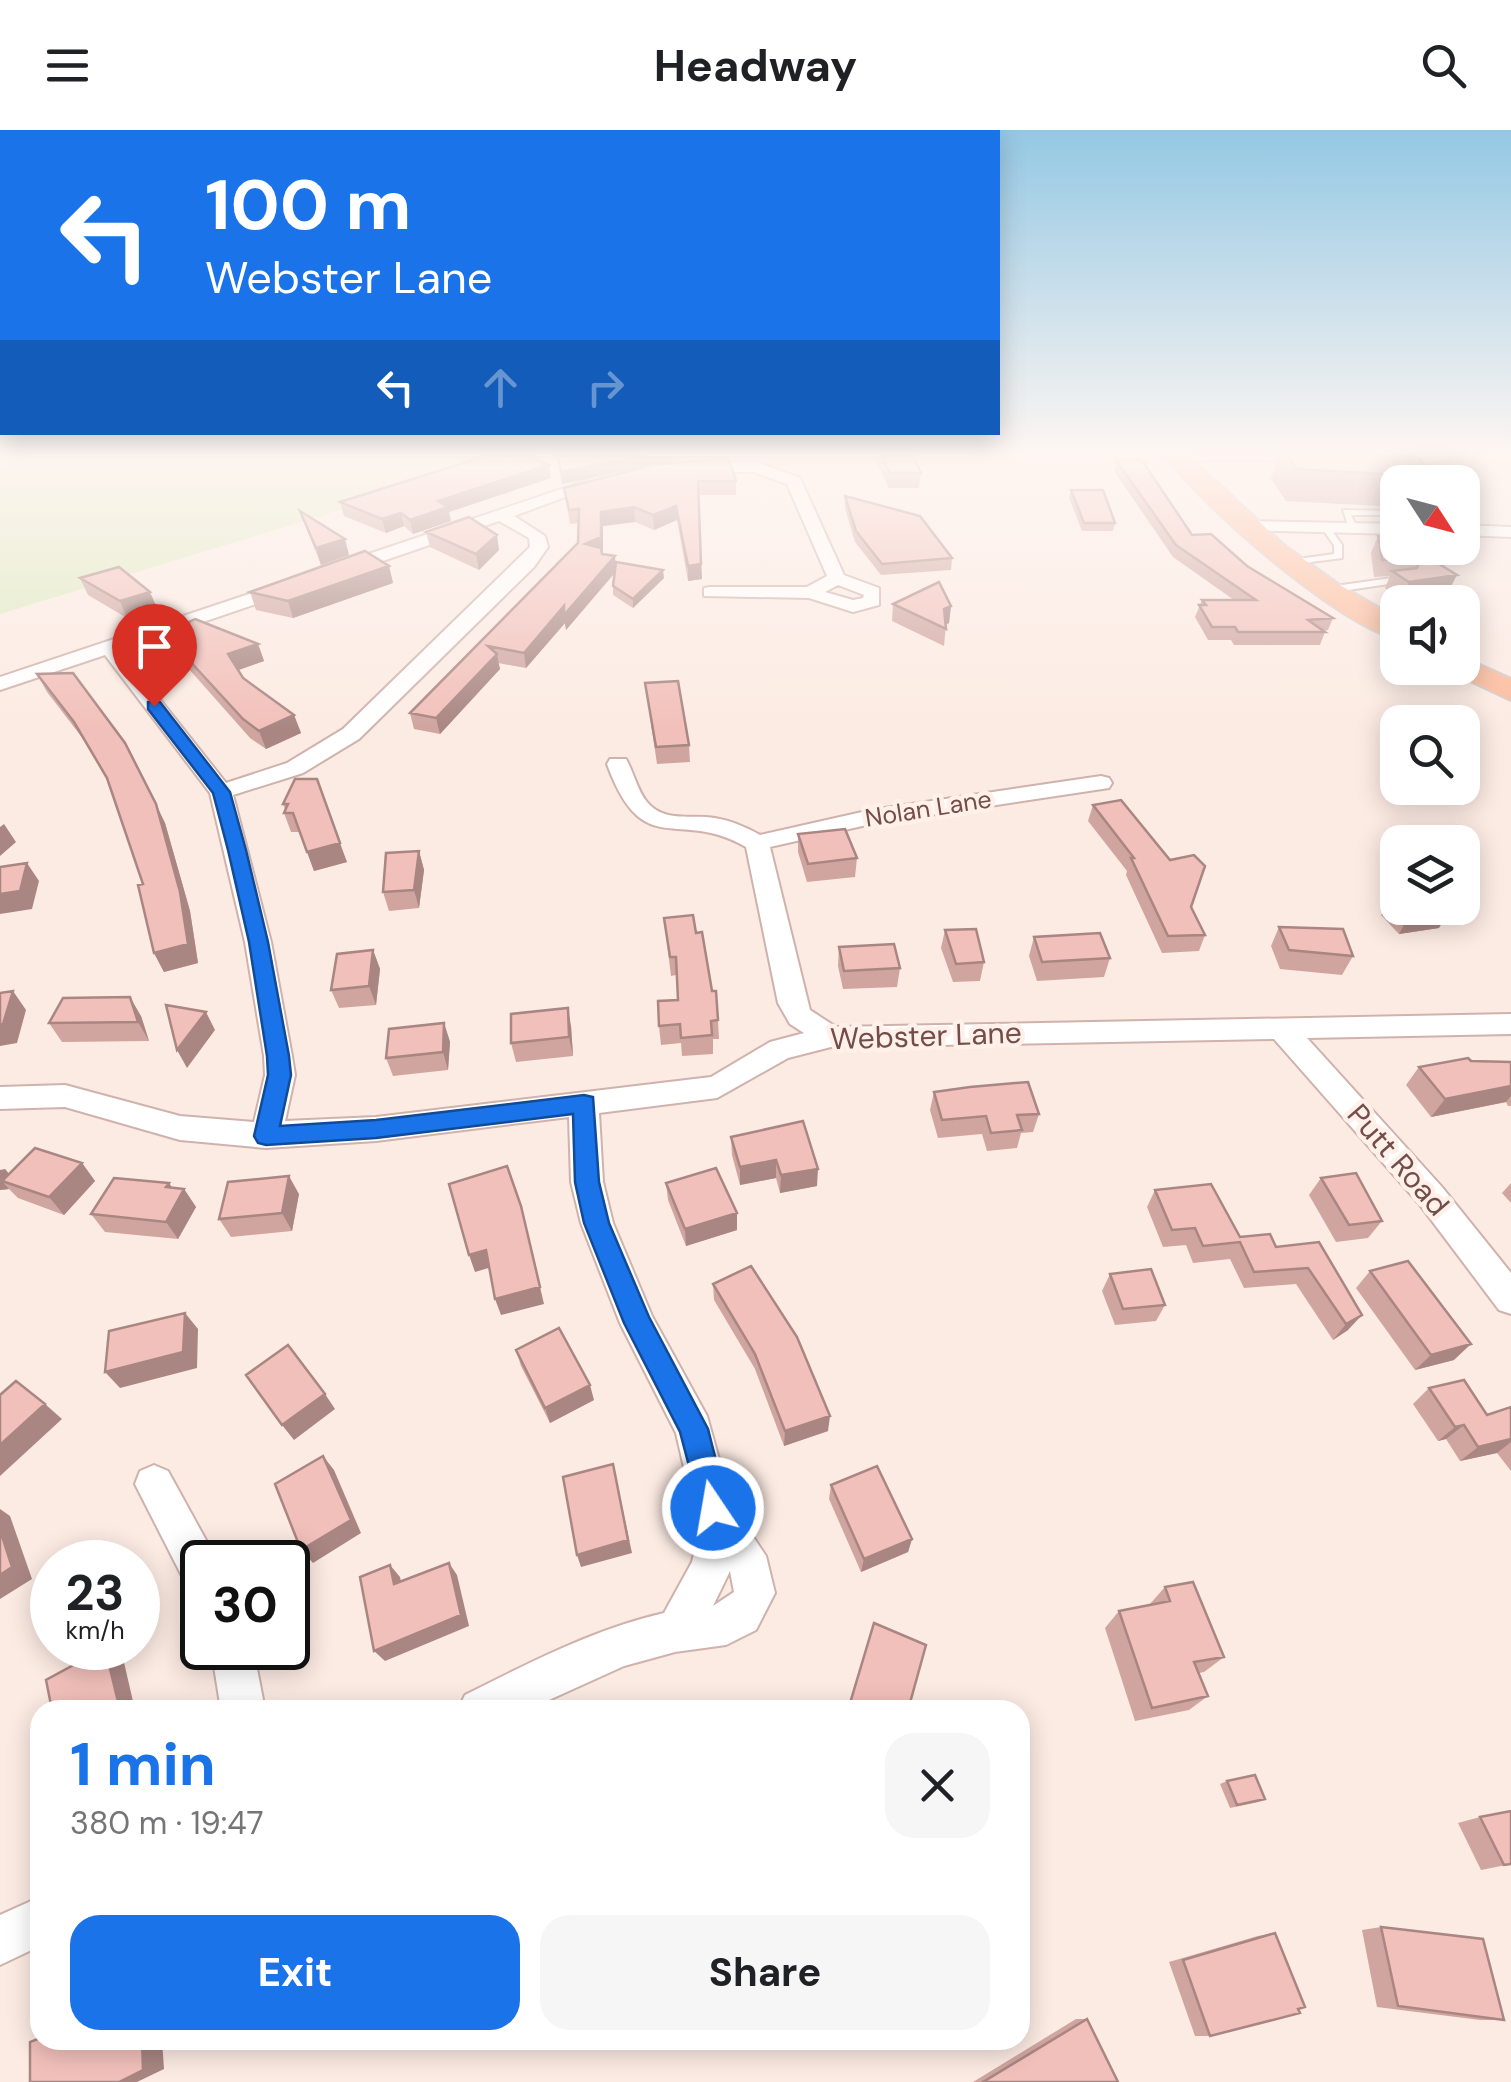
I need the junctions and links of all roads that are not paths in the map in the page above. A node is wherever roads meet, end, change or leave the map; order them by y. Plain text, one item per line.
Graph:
1 (406, 547) edge
2 (537, 547) edge
3 (823, 547) edge
4 (1271, 547) edge
5 (1338, 547) edge
6 (1291, 563) junction
7 (837, 578) junction
8 (1406, 579) edge
9 (1328, 590) junction
10 (710, 592) dead end
11 (810, 593) junction
12 (1380, 620) edge
13 (109, 648) junction
14 (1480, 676) edge
15 (0, 684) edge
16 (1511, 692) edge
17 (618, 764) dead end
18 (1101, 783) dead end
19 (221, 792) junction
20 (756, 842) junction
21 (1511, 1024) edge
22 (1279, 1026) junction
23 (831, 1037) junction
24 (0, 1098) edge
25 (584, 1104) junction
26 (266, 1136) junction
27 (1511, 1299) edge
28 (154, 1484) dead end
29 (184, 1540) edge
30 (236, 1670) edge
31 (241, 1700) edge
32 (500, 1700) edge
33 (30, 1925) edge
34 (0, 1940) edge

1 - 13 street
2 - 19 street
3 - 7 street
4 - 6 main road
5 - 6 lane
6 - 9 main road
7 - 11 street
7 - 11 street
8 - 9 lane
9 - 12 main road
10 - 11 street
13 - 15 street
13 - 19 street
14 - 16 main road
17 - 20 street
18 - 20 street, Nolan Lane
19 - 26 street
20 - 23 street
21 - 22 street, Webster Lane
22 - 23 street, Webster Lane
22 - 27 street, Putt Road
23 - 25 street, Webster Lane
24 - 26 street, Webster Lane
25 - 26 street, Webster Lane
25 - 32 street
28 - 29 street
30 - 31 street
33 - 34 street

